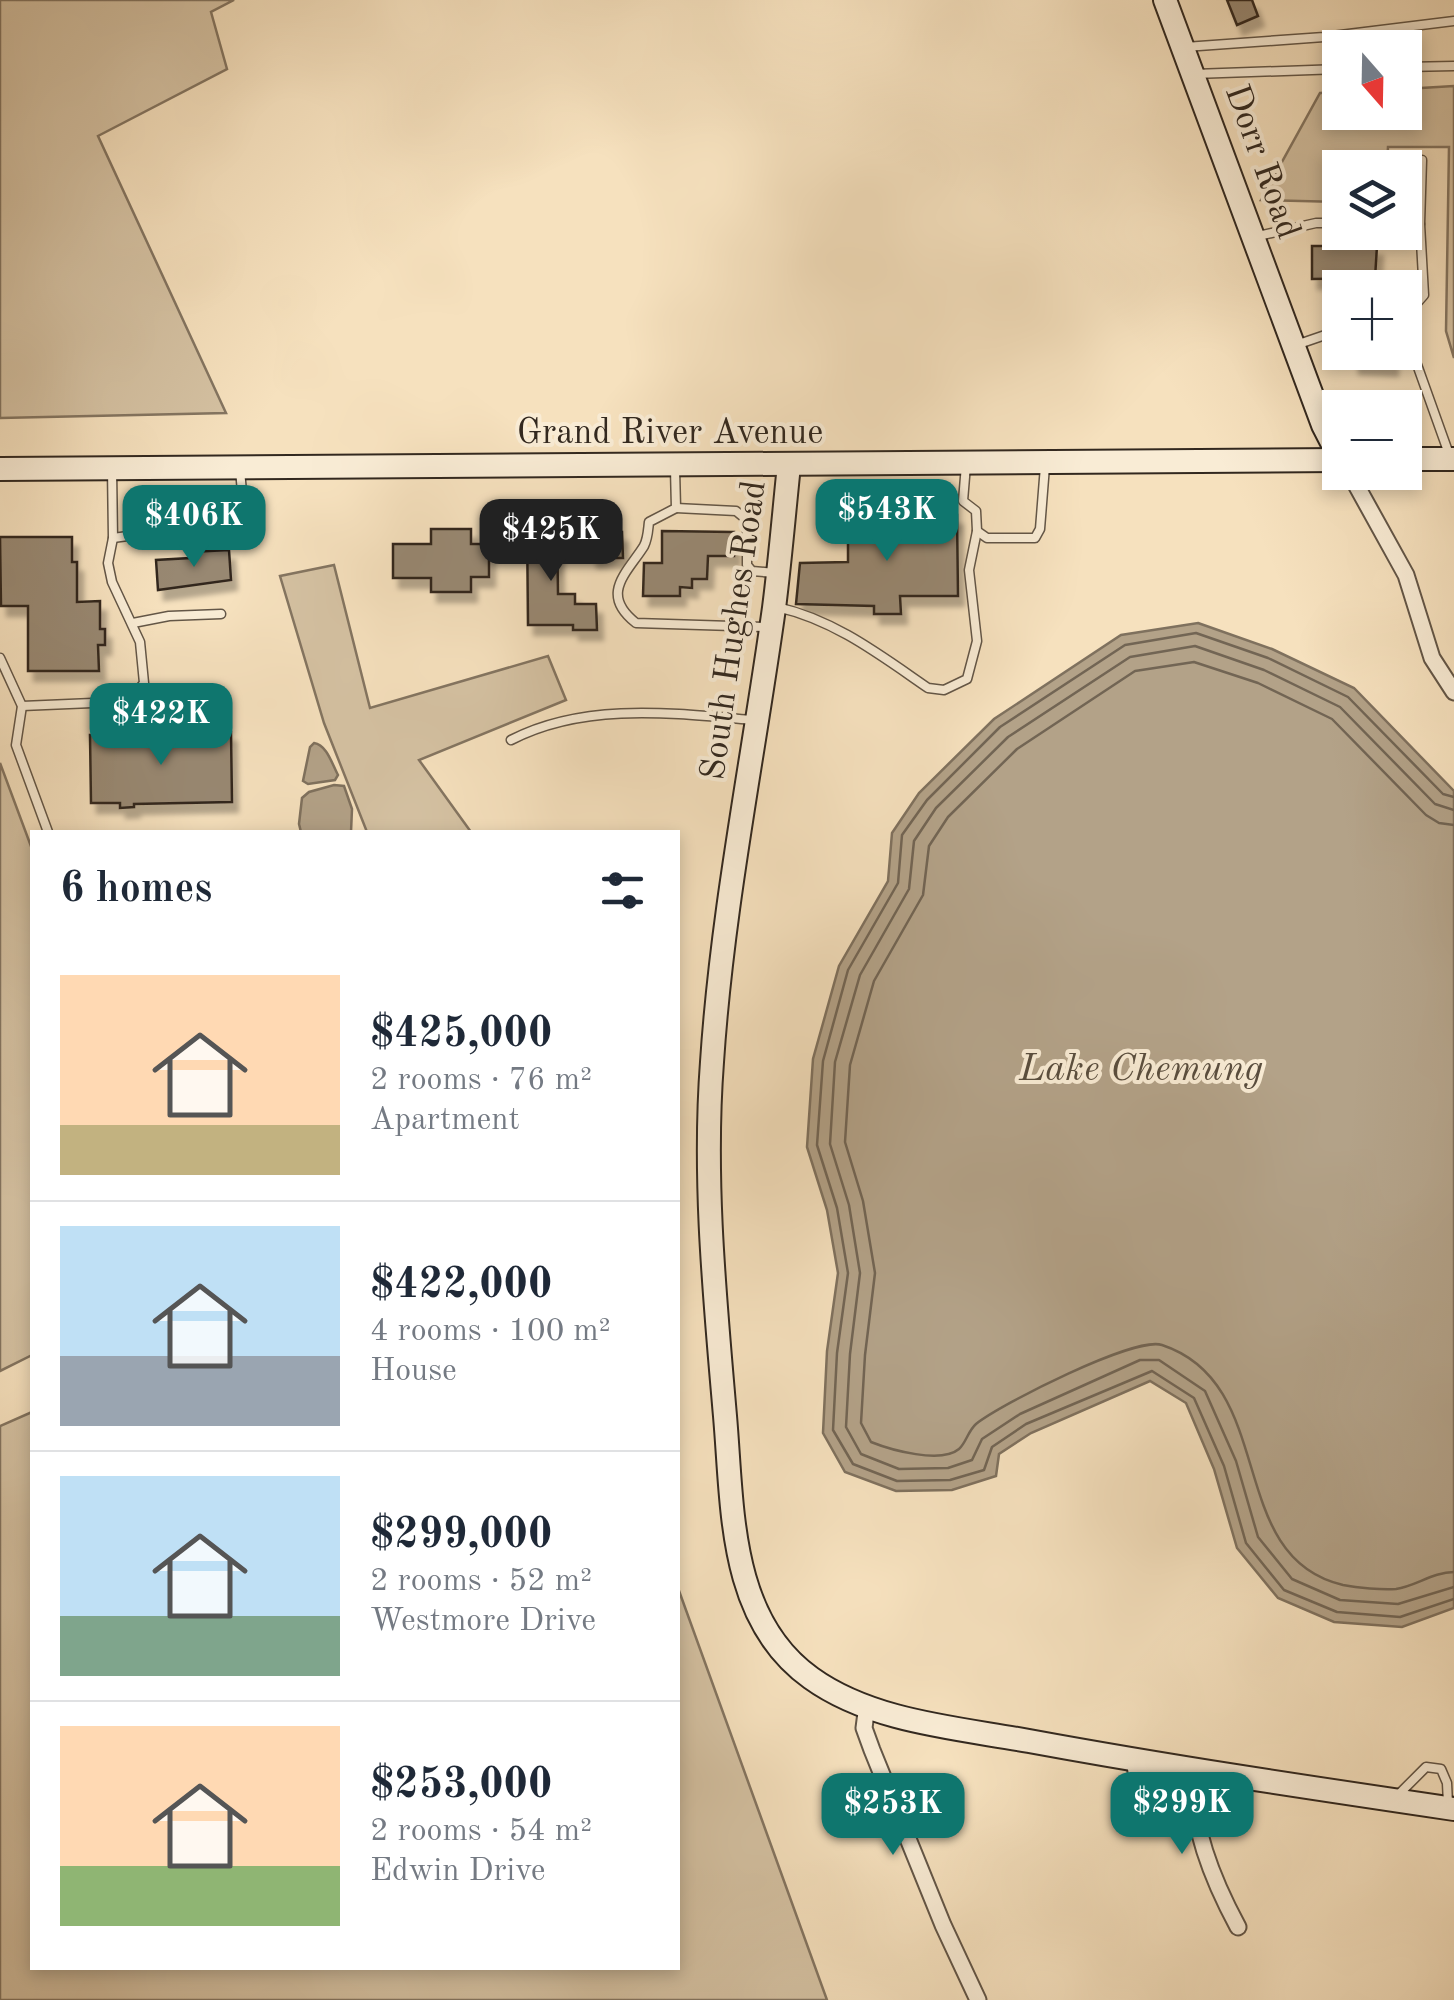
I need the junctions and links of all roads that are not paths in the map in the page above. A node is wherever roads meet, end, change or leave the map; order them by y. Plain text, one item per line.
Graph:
1 (1165, 0) edge
2 (1454, 21) edge
3 (1184, 47) junction
4 (1454, 66) edge
5 (1422, 67) edge
6 (1322, 70) edge
7 (1194, 74) junction
8 (1322, 223) edge
9 (1254, 237) junction
10 (1421, 250) edge
11 (1422, 297) edge
12 (1322, 336) edge
13 (1294, 346) junction
14 (1420, 370) edge
15 (1322, 422) edge
16 (1322, 459) edge
17 (1422, 460) edge
18 (1453, 460) edge
19 (1046, 462) junction
20 (966, 463) junction
21 (674, 466) junction
22 (789, 466) junction
23 (112, 468) junction
24 (240, 468) junction
25 (0, 469) edge
26 (1359, 490) edge
27 (676, 508) junction
28 (977, 531) junction
29 (113, 538) junction
30 (778, 574) junction
31 (221, 614) dead end
32 (772, 617) junction
33 (133, 623) junction
34 (0, 658) edge
35 (1454, 692) edge
36 (22, 706) junction
37 (756, 720) junction
38 (512, 740) dead end
39 (47, 830) edge
40 (866, 1705) junction
41 (1134, 1760) junction
42 (1190, 1769) junction
43 (1392, 1800) junction
44 (1451, 1809) edge
45 (1193, 1810) junction
46 (1238, 1927) dead end
47 (978, 2000) edge

1 - 3 street, Dorr Road
2 - 3 lane
3 - 7 street, Dorr Road
4 - 5 lane
6 - 7 lane
7 - 9 street, Dorr Road
8 - 9 lane
9 - 13 street, Dorr Road
10 - 11 lane
12 - 13 lane
13 - 15 street, Dorr Road
14 - 18 lane
16 - 19 street, Grand River Avenue
17 - 18 street
19 - 20 street, Grand River Avenue
19 - 28 lane
20 - 22 street, Grand River Avenue
20 - 28 lane
21 - 22 street, Grand River Avenue
21 - 24 street, Grand River Avenue
21 - 27 lane
22 - 30 street, South Hughes Road
23 - 24 street, Grand River Avenue
23 - 25 street, Grand River Avenue
23 - 29 lane
24 - 29 lane
26 - 35 street
27 - 30 lane
27 - 32 lane
28 - 32 lane
29 - 33 lane
30 - 32 street, South Hughes Road
31 - 33 lane
32 - 37 street, South Hughes Road
33 - 36 lane
34 - 36 lane
36 - 39 lane
37 - 38 lane
37 - 40 street, South Hughes Road
40 - 41 street, South Hughes Road
40 - 47 street
41 - 42 street, South Hughes Road
41 - 45 street
42 - 43 street, South Hughes Road
42 - 45 street
43 - 44 street, South Hughes Road
43 - 44 lane
45 - 46 street

